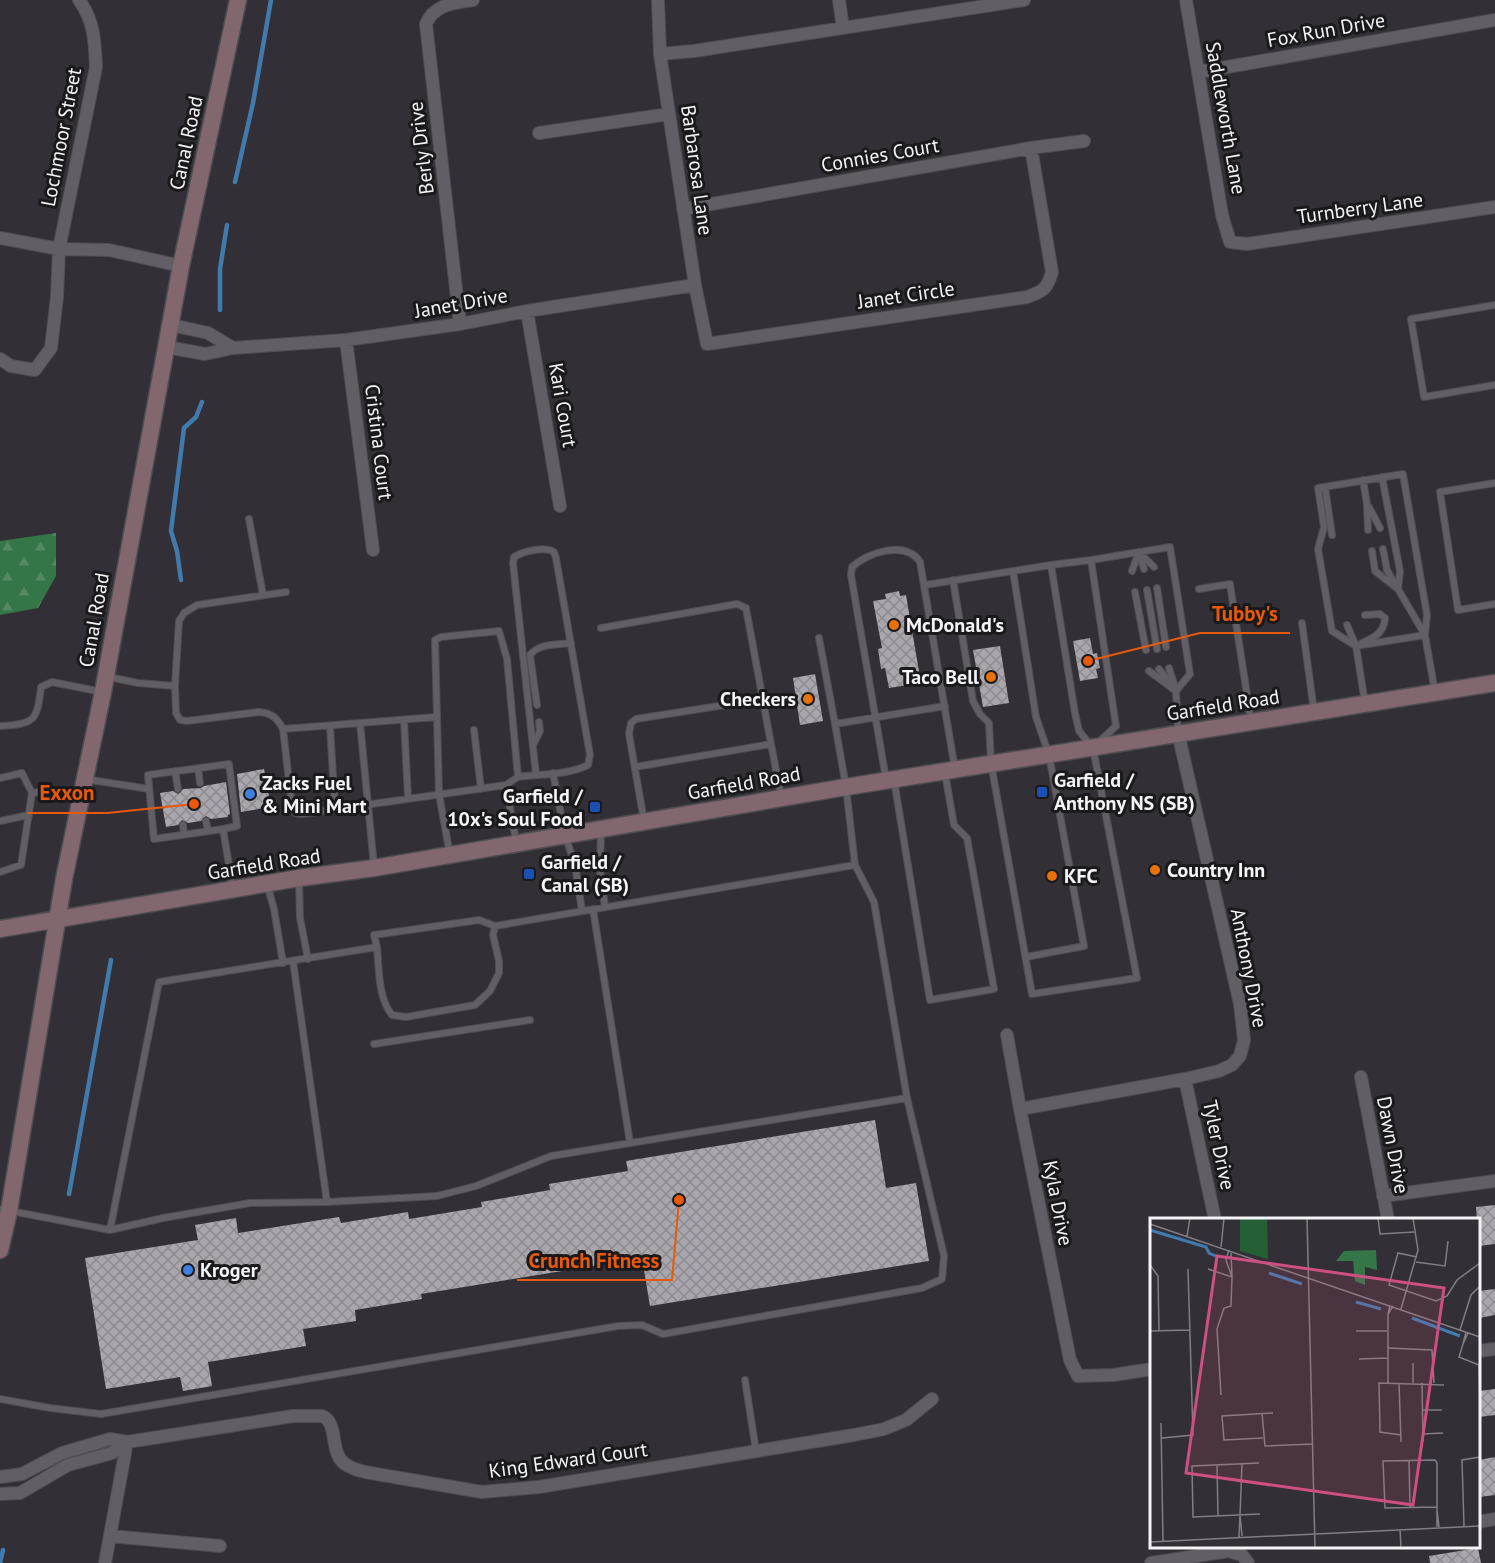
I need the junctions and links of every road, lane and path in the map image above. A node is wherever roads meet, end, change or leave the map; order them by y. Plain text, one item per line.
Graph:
1 (79, 0) edge
2 (238, 0) edge
3 (473, 0) edge
4 (658, 0) edge
5 (839, 0) edge
6 (1024, 0) edge
7 (1186, 0) edge
8 (1004, 2) edge
9 (1495, 20) edge
10 (843, 28) junction
11 (660, 54) junction
12 (1199, 72) junction
13 (669, 114) junction
14 (540, 133) dead end
15 (1084, 141) dead end
16 (1031, 148) junction
17 (1495, 207) edge
18 (683, 209) junction
19 (0, 238) edge
20 (1230, 242) joint
21 (59, 249) junction
22 (182, 266) junction
23 (695, 285) junction
24 (1495, 305) edge
25 (527, 311) junction
26 (460, 324) junction
27 (171, 325) junction
28 (346, 340) junction
29 (707, 344) joint
30 (167, 347) junction
31 (233, 348) junction
32 (0, 359) edge
33 (1495, 385) edge
34 (1382, 477) junction
35 (1364, 480) junction
36 (1495, 483) edge
37 (1325, 487) junction
38 (1367, 504) junction
39 (560, 506) dead end
40 (249, 519) dead end
41 (1380, 528) dead end
42 (1368, 530) dead end
43 (1332, 535) dead end
44 (1383, 549) dead end
45 (373, 550) dead end
46 (1372, 551) dead end
47 (1139, 552) junction
48 (1090, 560) junction
49 (1051, 565) junction
50 (1154, 567) dead end
51 (1144, 569) dead end
52 (1013, 571) junction
53 (1132, 571) dead end
54 (953, 580) junction
55 (925, 585) junction
56 (1157, 588) dead end
57 (1199, 589) dead end
58 (1398, 589) junction
59 (1147, 590) dead end
60 (286, 592) dead end
61 (1135, 592) dead end
62 (263, 595) junction
63 (1495, 604) edge
64 (1365, 615) dead end
65 (1302, 623) dead end
66 (1347, 625) dead end
67 (601, 628) dead end
68 (1425, 635) junction
69 (819, 638) dead end
70 (571, 643) junction
71 (1356, 646) junction
72 (1166, 647) dead end
73 (1157, 649) dead end
74 (1146, 650) dead end
75 (1169, 668) dead end
76 (1159, 669) dead end
77 (1149, 671) dead end
78 (1495, 683) edge
79 (104, 684) junction
80 (175, 686) junction
81 (1176, 691) junction
82 (1435, 693) junction
83 (764, 699) junction
84 (1365, 704) junction
85 (537, 705) dead end
86 (945, 706) junction
87 (1314, 712) junction
88 (436, 717) junction
89 (875, 717) junction
90 (404, 720) junction
91 (539, 722) dead end
92 (1251, 722) junction
93 (360, 723) junction
94 (835, 724) junction
95 (0, 726) edge
96 (330, 726) junction
97 (284, 729) junction
98 (474, 730) dead end
99 (1178, 733) junction
100 (771, 744) junction
101 (533, 745) junction
102 (1093, 748) junction
103 (1048, 754) junction
104 (991, 763) junction
105 (635, 767) junction
106 (198, 768) junction
107 (950, 770) junction
108 (175, 771) junction
109 (553, 773) junction
110 (536, 775) junction
111 (518, 777) junction
112 (0, 778) edge
113 (85, 779) junction
114 (890, 780) junction
115 (200, 783) dead end
116 (506, 785) junction
117 (846, 787) junction
118 (149, 789) junction
119 (178, 789) dead end
120 (481, 789) junction
121 (32, 793) junction
122 (439, 794) junction
123 (81, 798) junction
124 (408, 798) junction
125 (781, 798) junction
126 (368, 804) junction
127 (335, 809) junction
128 (29, 815) junction
129 (0, 821) edge
130 (206, 821) dead end
131 (644, 821) junction
132 (183, 825) dead end
133 (601, 828) junction
134 (223, 829) junction
135 (208, 831) junction
136 (184, 834) junction
137 (565, 835) junction
138 (516, 843) junction
139 (450, 855) junction
140 (0, 863) edge
141 (855, 866) junction
142 (374, 868) junction
143 (1, 872) edge
144 (299, 878) junction
145 (267, 884) junction
146 (234, 890) junction
147 (605, 907) junction
148 (593, 909) junction
149 (582, 911) junction
150 (58, 918) junction
151 (495, 926) junction
152 (0, 928) edge
153 (377, 947) junction
154 (1026, 957) junction
155 (308, 959) junction
156 (293, 961) junction
157 (282, 963) junction
158 (530, 1020) dead end
159 (1007, 1035) dead end
160 (374, 1044) dead end
161 (1361, 1077) dead end
162 (1185, 1079) junction
163 (907, 1098) junction
164 (1020, 1109) junction
165 (630, 1143) junction
166 (1495, 1180) edge
167 (1383, 1196) junction
168 (327, 1202) junction
169 (4, 1210) edge
170 (1215, 1218) edge
171 (1388, 1218) edge
172 (110, 1230) junction
173 (0, 1250) edge
174 (1495, 1349) edge
175 (1480, 1351) edge
176 (1150, 1369) edge
177 (745, 1380) dead end
178 (0, 1399) edge
179 (932, 1399) dead end
180 (127, 1442) junction
181 (756, 1452) junction
182 (0, 1477) edge
183 (0, 1494) edge
184 (1495, 1519) edge
185 (1480, 1522) edge
186 (110, 1536) junction
187 (220, 1546) dead end
188 (1245, 1559) edge
189 (105, 1563) edge
190 (1151, 1563) edge

1 - 21 street, Lochmoor Street
2 - 22 main road, Canal Road
3 - 26 street, Berly Drive
4 - 11 street, Barbarosa Lane
5 - 10 street
6 - 8 street
7 - 12 street, Saddleworth Lane
8 - 10 street
9 - 12 street, Fox Run Drive
10 - 11 street
11 - 13 street, Barbarosa Lane
12 - 20 street, Saddleworth Lane
13 - 14 street
13 - 18 street, Barbarosa Lane
15 - 16 street, Connies Court
16 - 18 street, Connies Court
16 - 29 street, Janet Circle
17 - 20 street, Turnberry Lane
18 - 23 street, Barbarosa Lane
19 - 21 street
21 - 22 street
21 - 32 street, Lochmoor Street
22 - 27 main road, Canal Road
23 - 25 street, Janet Drive
23 - 29 street, Barbarosa Lane
24 - 33 lane
25 - 26 street, Janet Drive
25 - 39 street, Kari Court
26 - 28 street, Janet Drive
27 - 30 main road, Canal Road
27 - 31 street
28 - 31 street, Janet Drive
28 - 45 street, Cristina Court
30 - 31 street, Janet Drive
30 - 79 main road, Canal Road
34 - 35 lane
34 - 58 lane
34 - 68 lane
35 - 37 lane
35 - 38 lane
36 - 63 lane
37 - 43 lane
37 - 71 lane
38 - 41 lane
38 - 42 lane
40 - 62 lane
44 - 58 lane
46 - 58 lane
47 - 48 lane
47 - 50 lane
47 - 51 lane
47 - 53 lane
47 - 81 lane
48 - 49 lane
48 - 102 lane
49 - 52 lane
49 - 102 lane
52 - 54 lane
52 - 103 lane
54 - 55 lane
54 - 104 lane
55 - 86 lane
55 - 89 lane
56 - 72 lane
57 - 92 lane
58 - 68 lane
59 - 73 lane
60 - 62 lane
61 - 74 lane
62 - 80 lane
64 - 71 lane
65 - 87 lane
66 - 71 lane
67 - 83 lane
68 - 71 lane
68 - 82 lane
69 - 94 lane
70 - 85 lane
70 - 101 lane
70 - 109 lane
71 - 84 lane
75 - 81 lane
76 - 81 lane
77 - 81 lane
78 - 82 main road, Garfield Road
79 - 80 lane
79 - 95 lane
79 - 113 main road, Canal Road
80 - 97 lane
81 - 99 lane
82 - 84 main road, Garfield Road
83 - 100 lane
83 - 105 lane
84 - 87 main road, Garfield Road
86 - 89 lane
86 - 107 lane
87 - 92 main road, Garfield Road
88 - 90 lane
88 - 111 lane
88 - 122 lane
89 - 94 lane
89 - 114 lane
90 - 93 lane
90 - 124 lane
91 - 101 lane
92 - 99 main road, Garfield Road
93 - 96 lane
93 - 126 lane
94 - 117 lane
96 - 97 lane
96 - 127 lane
97 - 127 lane
98 - 120 lane
99 - 102 main road, Garfield Road
99 - 162 street, Anthony Drive
100 - 105 lane
100 - 125 lane
101 - 110 lane
102 - 103 main road, Garfield Road
102 - 154 lane
103 - 104 main road, Garfield Road
103 - 154 lane
104 - 107 main road, Garfield Road
104 - 154 lane
105 - 131 lane
106 - 108 lane
106 - 115 lane
106 - 134 lane
107 - 114 main road, Garfield Road
107 - 114 lane
108 - 118 lane
108 - 119 lane
109 - 110 lane
109 - 137 lane
110 - 111 lane
111 - 116 lane
112 - 121 lane
113 - 118 lane
113 - 123 main road, Canal Road
114 - 117 main road, Garfield Road
116 - 120 lane
116 - 138 lane
117 - 125 main road, Garfield Road
117 - 141 lane
118 - 136 lane
120 - 122 lane
121 - 123 lane
121 - 128 lane
122 - 124 lane
122 - 139 lane
123 - 150 main road, Canal Road
124 - 126 lane
125 - 131 main road, Garfield Road
126 - 127 lane
126 - 142 lane
128 - 129 lane
128 - 143 lane
130 - 135 lane
131 - 133 main road, Garfield Road
132 - 136 lane
133 - 137 main road, Garfield Road
133 - 147 lane
134 - 135 lane
134 - 146 lane
135 - 136 lane
137 - 138 main road, Garfield Road
137 - 149 lane
138 - 139 main road, Garfield Road
139 - 142 main road, Garfield Road
140 - 143 lane
141 - 147 lane
141 - 163 lane
142 - 144 main road, Garfield Road
144 - 145 main road, Garfield Road
144 - 155 lane
145 - 146 main road, Garfield Road
145 - 157 lane
146 - 150 main road, Garfield Road
147 - 148 lane
148 - 149 lane
148 - 165 lane
149 - 151 lane
150 - 152 main road, Garfield Road
150 - 169 main road, Canal Road
151 - 153 lane
151 - 153 lane
153 - 155 lane
155 - 156 lane
156 - 157 lane
156 - 168 lane
157 - 172 lane
158 - 160 lane
159 - 164 street, Kyla Drive
161 - 167 street, Dawn Drive
162 - 164 street, Anthony Drive
162 - 170 street, Tyler Drive
163 - 165 lane
163 - 178 lane
164 - 176 street, Kyla Drive
165 - 168 lane
166 - 167 street
167 - 171 street, Dawn Drive
168 - 172 lane
169 - 172 lane
169 - 173 main road, Canal Road
174 - 175 street
177 - 181 lane
179 - 181 street, King Edward Court
180 - 181 street, King Edward Court
180 - 182 street
180 - 183 street
180 - 186 street
184 - 185 street
186 - 187 street
186 - 189 street
188 - 190 street

